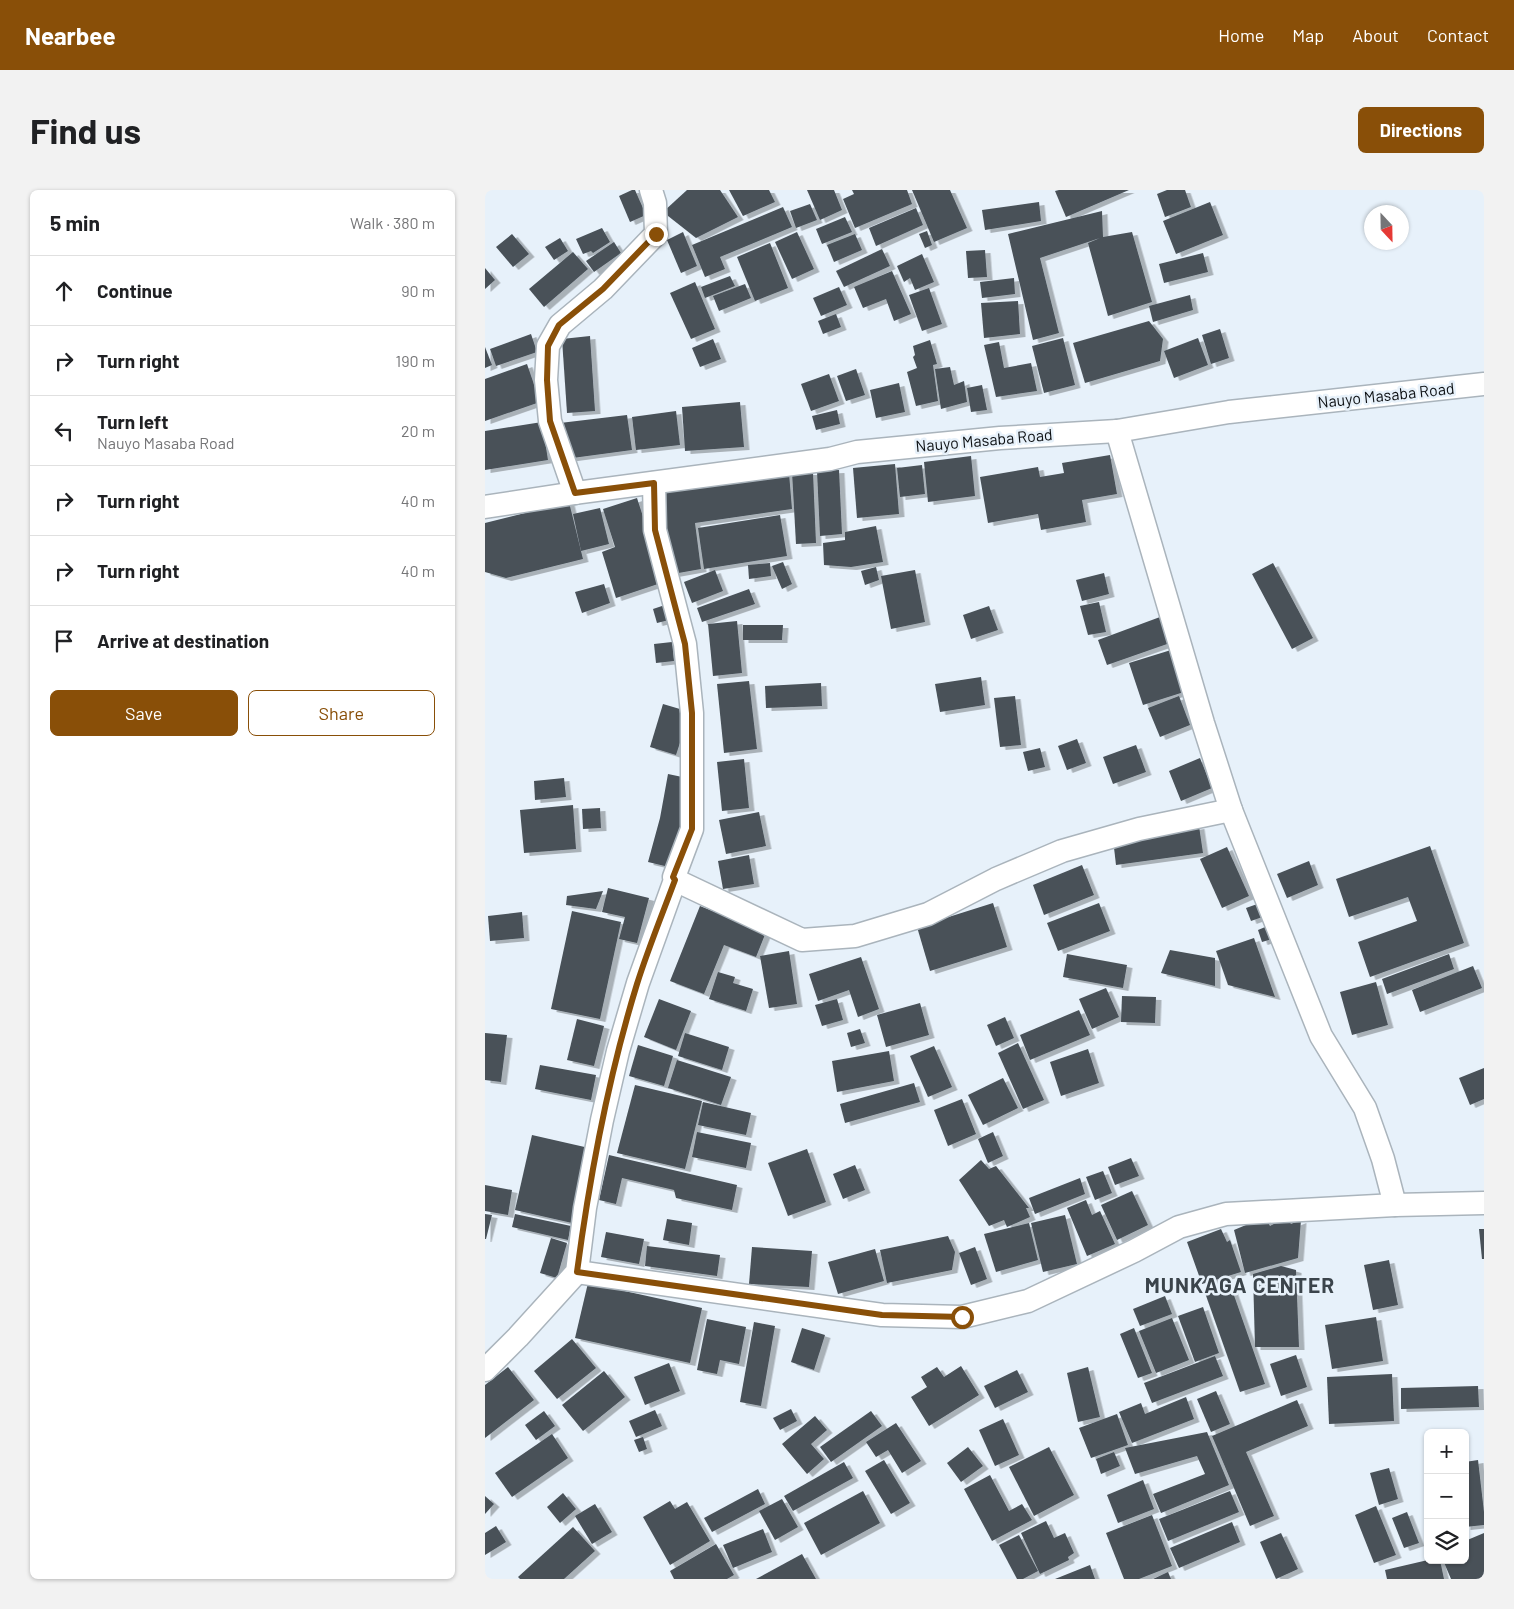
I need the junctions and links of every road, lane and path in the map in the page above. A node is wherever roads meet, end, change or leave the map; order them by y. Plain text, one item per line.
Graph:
1 (651, 190) edge
2 (1484, 384) edge
3 (1117, 431) junction
4 (654, 483) junction
5 (575, 493) junction
6 (485, 508) edge
7 (1231, 810) junction
8 (675, 880) junction
9 (1484, 1203) edge
10 (1395, 1205) junction
11 (577, 1272) junction
12 (485, 1370) edge

1 - 5 street
2 - 3 street, Nauyo Masaba Road
3 - 4 street, Nauyo Masaba Road
3 - 7 street
4 - 5 street, Nauyo Masaba Road
4 - 8 street
5 - 6 street, Nauyo Masaba Road
7 - 8 street
7 - 10 street
8 - 11 street
9 - 10 street
10 - 11 street
11 - 12 street

